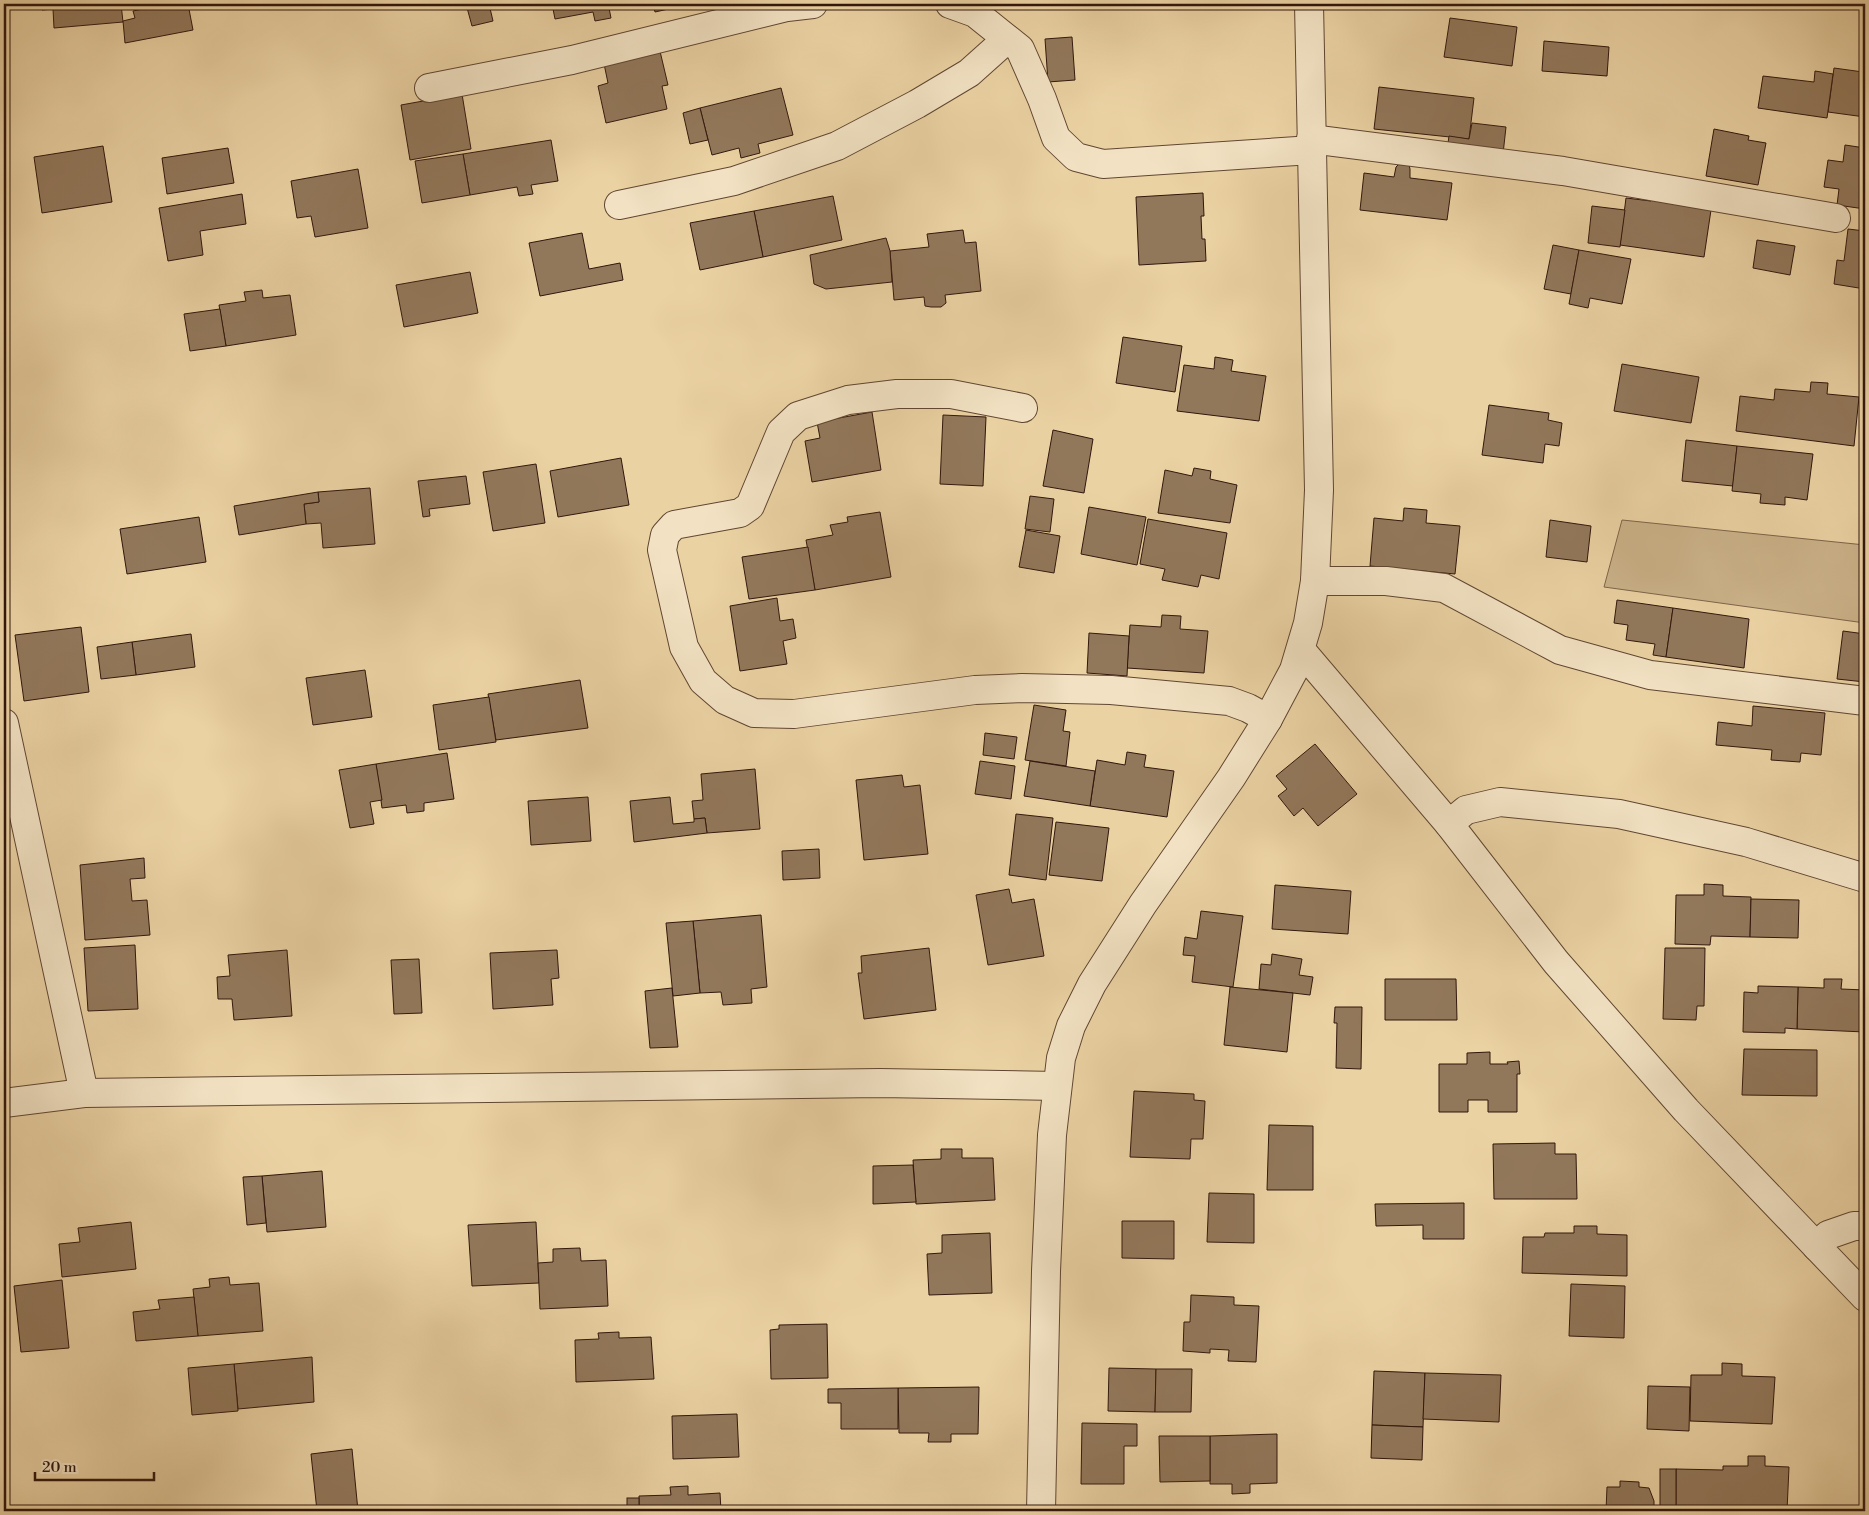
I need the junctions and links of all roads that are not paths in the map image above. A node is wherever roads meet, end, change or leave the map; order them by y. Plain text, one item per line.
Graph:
1 (813, 4) edge
2 (950, 4) edge
3 (1309, 4) edge
4 (1007, 39) junction
5 (429, 88) dead end
6 (1311, 144) junction
7 (620, 205) dead end
8 (1836, 218) dead end
9 (1023, 408) dead end
10 (1315, 581) junction
11 (1301, 650) junction
12 (1865, 701) edge
13 (1268, 719) junction
14 (4, 723) edge
15 (1449, 824) junction
16 (1865, 878) edge
17 (1057, 1086) junction
18 (84, 1093) junction
19 (4, 1103) edge
20 (1865, 1226) edge
21 (1817, 1247) junction
22 (1865, 1297) edge
23 (1040, 1511) edge

1 - 5 street
2 - 4 street
3 - 6 street
4 - 6 street
4 - 7 street
6 - 8 street
6 - 10 street
9 - 13 street
10 - 11 street
10 - 12 street
11 - 13 street
11 - 15 street
13 - 17 street
14 - 18 street
15 - 16 street
15 - 21 street
17 - 18 street
17 - 23 street
18 - 19 street
20 - 21 street
21 - 22 street

